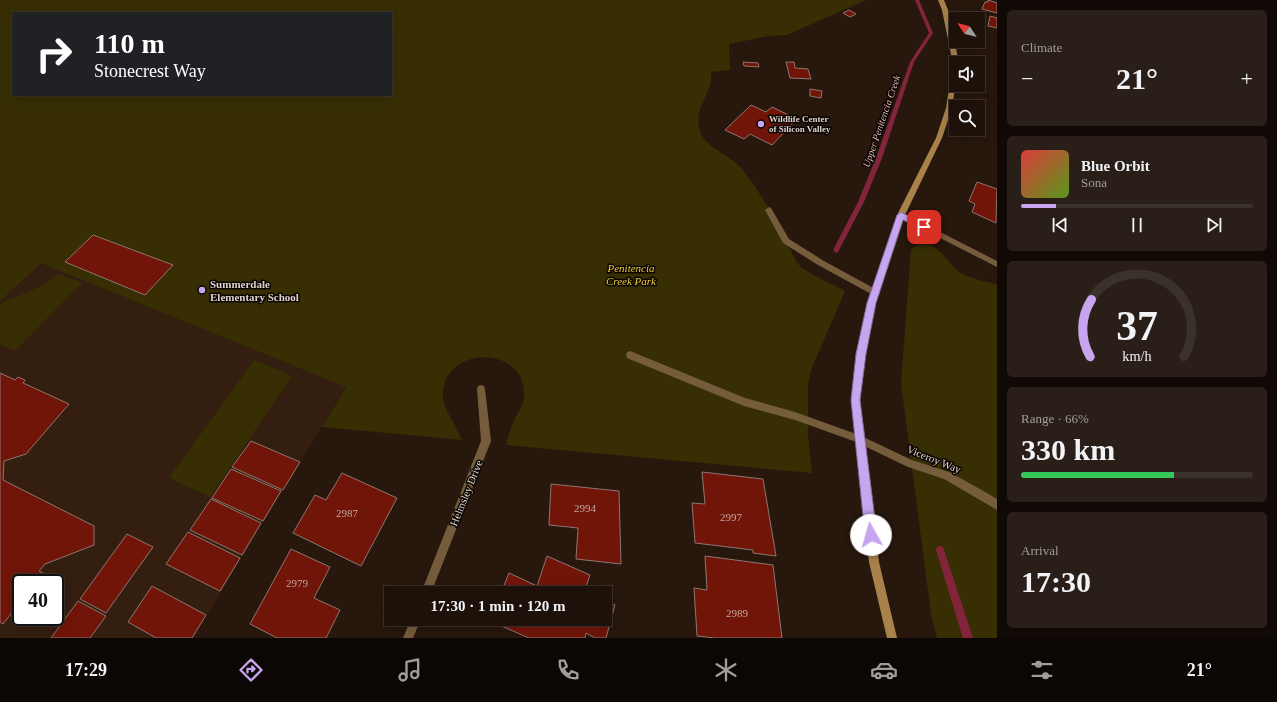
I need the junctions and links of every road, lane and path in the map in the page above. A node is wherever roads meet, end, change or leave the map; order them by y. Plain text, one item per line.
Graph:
1 (941, 0) edge
2 (769, 210) dead end
3 (901, 215) junction
4 (997, 264) edge
5 (876, 293) junction
6 (630, 355) dead end
7 (481, 389) dead end
8 (859, 439) junction
9 (997, 505) edge
10 (429, 586) edge
11 (413, 626) edge
12 (408, 638) edge
13 (892, 638) edge

1 - 3 street
2 - 5 street
3 - 4 street
3 - 5 street
5 - 8 street
6 - 8 street, Viceroy Way
7 - 10 street, Helmsley Drive
8 - 9 street, Viceroy Way
8 - 13 street
11 - 12 street

